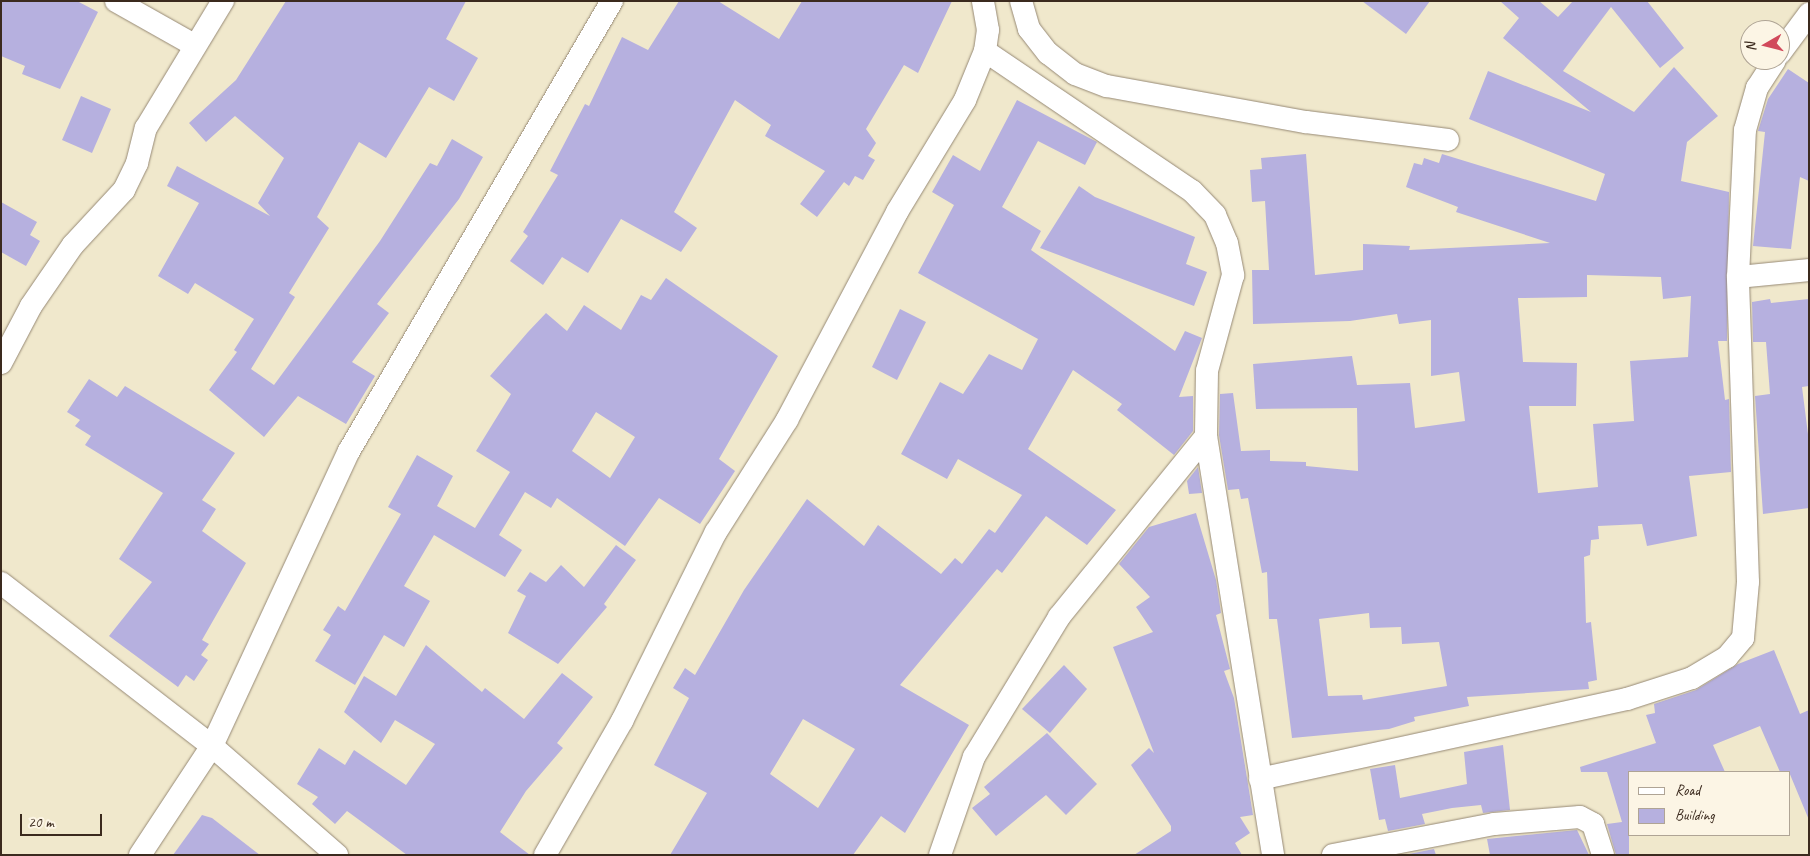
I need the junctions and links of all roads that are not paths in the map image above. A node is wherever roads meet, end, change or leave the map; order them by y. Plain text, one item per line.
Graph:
1 (116, 1) edge
2 (223, 1) edge
3 (612, 1) edge
4 (1021, 1) edge
5 (988, 4) edge
6 (1809, 14) edge
7 (1790, 40) edge
8 (194, 45) junction
9 (984, 51) junction
10 (1769, 70) edge
11 (1448, 140) dead end
12 (1809, 270) edge
13 (1738, 277) junction
14 (1, 363) edge
15 (1206, 436) junction
16 (1, 583) edge
17 (212, 746) junction
18 (1260, 779) junction
19 (140, 855) edge
20 (338, 855) edge
21 (546, 855) edge
22 (940, 855) edge
23 (1273, 855) edge
24 (1332, 855) edge
25 (1603, 855) edge

1 - 8 street
2 - 8 street
3 - 17 street
4 - 11 street
5 - 9 street
6 - 7 street
8 - 14 street
9 - 15 street
9 - 21 street
10 - 13 street
12 - 13 street
13 - 18 street
15 - 18 street
15 - 22 street
16 - 17 street
17 - 19 street
17 - 20 street
18 - 23 street
24 - 25 street

